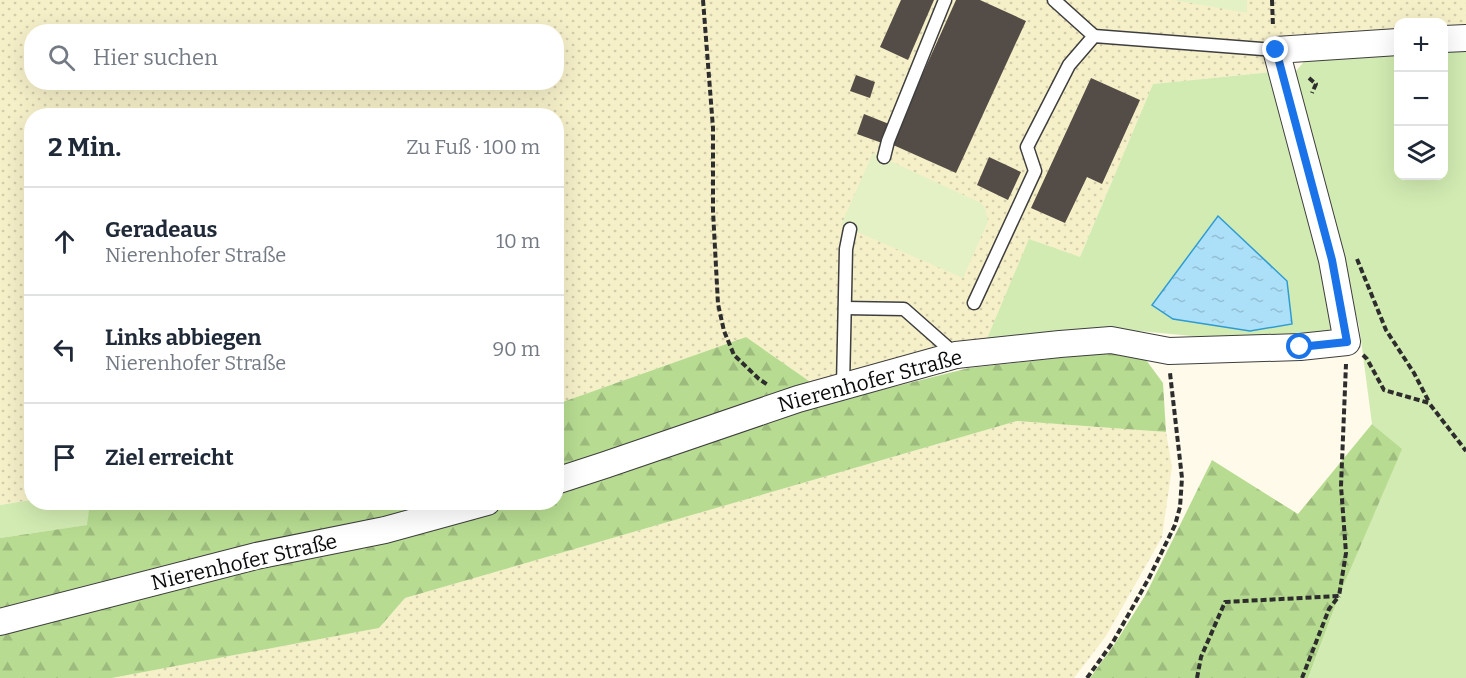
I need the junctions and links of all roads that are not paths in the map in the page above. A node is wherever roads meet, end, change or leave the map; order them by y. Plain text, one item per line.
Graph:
1 (945, 0) edge
2 (1054, 0) edge
3 (1094, 36) junction
4 (1466, 38) edge
5 (1448, 39) edge
6 (1394, 42) edge
7 (1276, 50) junction
8 (884, 157) dead end
9 (850, 229) dead end
10 (974, 303) dead end
11 (845, 308) junction
12 (956, 355) junction
13 (843, 386) junction
14 (564, 478) edge
15 (458, 510) edge
16 (0, 622) edge

1 - 8 lane
2 - 3 lane
3 - 7 lane
3 - 10 lane
4 - 5 street
6 - 7 street
7 - 12 street, Nierenhofer Straße
9 - 11 lane
11 - 12 lane
11 - 13 lane
12 - 13 street, Nierenhofer Straße
13 - 14 street, Nierenhofer Straße
15 - 16 street, Nierenhofer Straße

